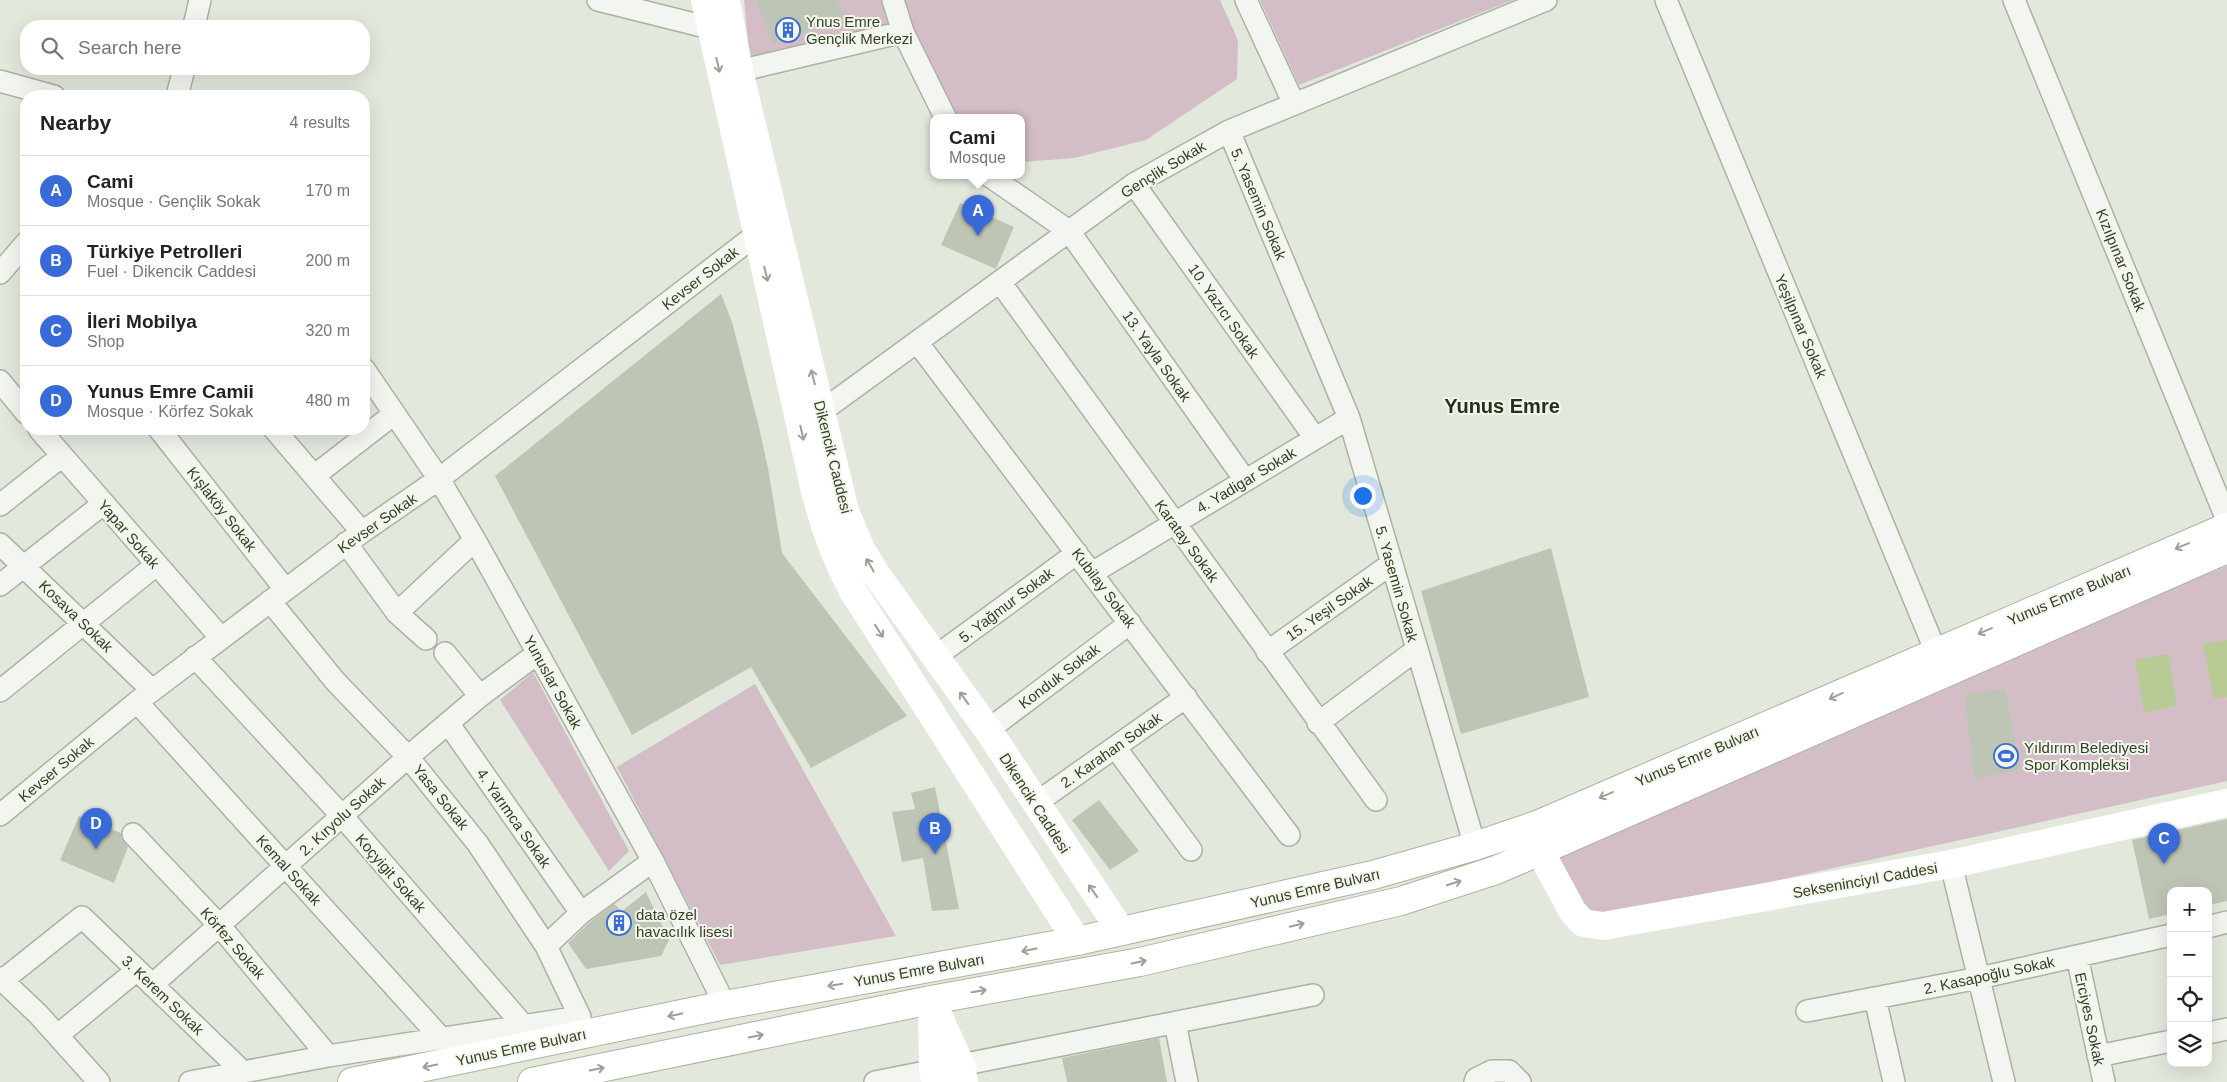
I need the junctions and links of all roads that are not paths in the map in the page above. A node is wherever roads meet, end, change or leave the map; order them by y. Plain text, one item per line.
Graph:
1 (200, 0) edge
2 (598, 0) edge
3 (705, 0) edge
4 (726, 0) edge
5 (893, 0) edge
6 (1246, 0) edge
7 (1546, 0) edge
8 (1666, 0) edge
9 (2014, 0) edge
10 (195, 20) edge
11 (710, 28) junction
12 (903, 32) junction
13 (739, 71) junction
14 (182, 75) edge
15 (0, 81) edge
16 (32, 90) edge
17 (179, 90) edge
18 (1294, 104) junction
19 (944, 114) edge
20 (1229, 131) junction
21 (994, 179) edge
22 (1134, 184) junction
23 (1069, 231) junction
24 (757, 234) junction
25 (20, 258) edge
26 (0, 273) edge
27 (1000, 282) junction
28 (917, 342) junction
29 (370, 378) edge
30 (0, 381) edge
31 (20, 406) edge
32 (822, 411) junction
33 (394, 414) junction
34 (1349, 418) junction
35 (370, 433) edge
36 (45, 435) edge
37 (163, 435) edge
38 (279, 435) edge
39 (367, 435) edge
40 (1315, 438) junction
41 (62, 456) junction
42 (314, 476) junction
43 (439, 480) junction
44 (1245, 480) junction
45 (103, 504) junction
46 (0, 505) edge
47 (2227, 520) edge
48 (1174, 523) junction
49 (2227, 527) edge
50 (354, 538) junction
51 (475, 540) junction
52 (0, 544) edge
53 (2227, 549) edge
54 (1076, 553) junction
55 (1391, 564) junction
56 (156, 565) junction
57 (25, 567) junction
58 (1092, 573) junction
59 (0, 585) edge
60 (278, 595) junction
61 (397, 614) junction
62 (1130, 623) junction
63 (84, 624) junction
64 (221, 638) junction
65 (426, 639) dead end
66 (1416, 650) junction
67 (1267, 652) junction
68 (1936, 652) junction
69 (445, 653) dead end
70 (538, 653) junction
71 (195, 657) junction
72 (935, 657) junction
73 (0, 691) edge
74 (144, 696) junction
75 (480, 696) junction
76 (1186, 697) junction
77 (448, 723) junction
78 (1318, 723) junction
79 (988, 730) junction
80 (1116, 747) junction
81 (408, 757) junction
82 (1376, 800) dead end
83 (1036, 803) junction
84 (2227, 804) edge
85 (0, 815) edge
86 (342, 817) junction
87 (133, 834) dead end
88 (1289, 835) dead end
89 (1475, 846) junction
90 (1190, 850) dead end
91 (1540, 851) junction
92 (654, 861) junction
93 (1951, 864) junction
94 (286, 866) junction
95 (581, 913) junction
96 (2227, 922) edge
97 (219, 926) junction
98 (2212, 926) edge
99 (1121, 931) junction
100 (2167, 936) edge
101 (1077, 941) junction
102 (546, 946) junction
103 (2077, 956) junction
104 (925, 969) junction
105 (136, 970) junction
106 (1979, 978) junction
107 (2, 979) edge
108 (152, 985) junction
109 (1313, 995) dead end
110 (1875, 998) junction
111 (931, 1000) junction
112 (725, 1005) junction
113 (1806, 1011) dead end
114 (1175, 1023) junction
115 (523, 1025) junction
116 (2227, 1029) edge
117 (2212, 1032) edge
118 (58, 1035) junction
119 (441, 1038) junction
120 (2167, 1042) edge
121 (328, 1056) junction
122 (2098, 1056) junction
123 (243, 1072) junction
124 (962, 1074) edge
125 (935, 1076) edge
126 (545, 1081) edge
127 (99, 1082) edge
128 (190, 1082) edge
129 (352, 1082) edge
130 (875, 1082) edge
131 (1187, 1082) edge
132 (1475, 1082) edge
133 (1520, 1082) edge
134 (1894, 1082) edge
135 (2004, 1082) edge
136 (2104, 1082) edge

1 - 10 street
2 - 11 street
3 - 11 main road, Dikencik Caddesi
4 - 13 main road, Dikencik Caddesi
5 - 12 street
6 - 18 street
7 - 18 street, Gençlik Sokak
8 - 68 street, Yeşilpınar Sokak
9 - 47 street, Kızılpınar Sokak
11 -> 24 main road, Dikencik Caddesi
12 - 13 street
12 - 19 street
32 -> 13 main road, Dikencik Caddesi
14 - 17 street
15 - 16 street
18 - 20 street, Gençlik Sokak
20 - 22 street, Gençlik Sokak
20 - 34 street, 5. Yasemin Sokak
21 - 23 street
22 - 23 street, Gençlik Sokak
22 - 40 street, 10. Yazıcı Sokak
23 - 27 street, Gençlik Sokak
23 - 44 street, 13. Yayla Sokak
24 - 43 street, Kevser Sokak
24 -> 101 main road, Dikencik Caddesi
25 - 26 street
27 - 28 street, Gençlik Sokak
27 - 48 street, Karatay Sokak
28 - 32 street, Gençlik Sokak
28 - 54 street, Kubilay Sokak
29 - 33 street, Yunuslar Sokak
30 - 31 street
72 -> 32 main road, Dikencik Caddesi
33 - 35 street
33 - 43 street, Yunuslar Sokak
34 - 40 street, 4. Yadigar Sokak
34 - 55 street, 5. Yasemin Sokak
36 - 41 street, Yapar Sokak
37 - 60 street, Kışlaköy Sokak
38 - 42 street
39 - 42 street
40 - 44 street, 4. Yadigar Sokak
41 - 45 street, Yapar Sokak
41 - 46 street
42 - 50 street
43 - 50 street, Kevser Sokak
43 - 51 street, Yunuslar Sokak
44 - 48 street, 4. Yadigar Sokak
45 - 56 street, Yapar Sokak
45 - 57 street
48 - 58 street, 4. Yadigar Sokak
48 - 67 street, Karatay Sokak
49 -> 68 main road, Yunus Emre Bulvarı
50 - 60 street, Kevser Sokak
50 - 61 street
51 - 61 street
51 - 70 street, Yunuslar Sokak
52 - 57 street, Kosava Sokak
53 - 91 main road, Yunus Emre Bulvarı
54 - 58 street, Kubilay Sokak
54 - 72 street, 5. Yağmur Sokak
55 - 66 street, 5. Yasemin Sokak
55 - 67 street, 15. Yeşil Sokak
56 - 63 street
56 - 64 street, Yapar Sokak
57 - 59 street
57 - 63 street, Kosava Sokak
58 - 62 street, Kubilay Sokak
60 - 64 street, Kevser Sokak
60 - 81 street, Yasa Sokak
61 - 65 street
62 - 76 street, Kubilay Sokak
62 - 79 street, Konduk Sokak
63 - 73 street
63 - 74 street, Kosava Sokak
64 - 71 street, Kevser Sokak
66 - 78 street
66 - 89 street, 5. Yasemin Sokak
67 - 78 street, Karatay Sokak
68 -> 89 main road, Yunus Emre Bulvarı
69 - 75 street
70 - 75 street, 2. Kıryolu Sokak
70 - 92 street, Yunuslar Sokak
71 - 74 street, Kevser Sokak
71 - 86 street, Koçyigit Sokak
79 -> 72 main road, Dikencik Caddesi
74 - 85 street, Kevser Sokak
74 - 94 street, Kemal Sokak
75 - 77 street, 2. Kıryolu Sokak
76 - 80 street, 2. Karahan Sokak
76 - 88 street, Kubilay Sokak
77 - 81 street, 2. Kıryolu Sokak
77 - 95 street, 4. Yarımca Sokak
78 - 82 street, Karatay Sokak
79 - 83 main road, Dikencik Caddesi
80 - 83 street, 2. Karahan Sokak
80 - 90 street
81 - 86 street, 2. Kıryolu Sokak
81 - 102 street, Yasa Sokak
99 -> 83 main road, Dikencik Caddesi
84 - 93 main road, Sekseninciyıl Caddesi
86 - 94 street, 2. Kıryolu Sokak
86 - 115 street, Koçyigit Sokak
87 - 97 street, Körfez Sokak
89 - 99 main road, Yunus Emre Bulvarı
91 - 93 main road, Sekseninciyıl Caddesi
111 -> 91 main road, Yunus Emre Bulvarı
92 - 95 street
92 - 112 street, Yunuslar Sokak
93 - 106 street
94 - 97 street, 2. Kıryolu Sokak
94 - 119 street, Kemal Sokak
95 - 102 street
96 - 98 street
97 - 108 street, 2. Kıryolu Sokak
97 - 121 street, Körfez Sokak
99 - 101 main road, Yunus Emre Bulvarı
100 - 103 street, 2. Kasapoğlu Sokak
101 -> 104 main road, Yunus Emre Bulvarı
102 - 115 street, Yasa Sokak
103 - 106 street, 2. Kasapoğlu Sokak
103 - 122 street, Erciyes Sokak
104 - 111 main road
104 -> 112 main road, Yunus Emre Bulvarı
105 - 107 street, 3. Kerem Sokak
105 - 108 street, 3. Kerem Sokak
105 - 118 street
106 - 110 street, 2. Kasapoğlu Sokak
106 - 135 street
107 - 118 street
108 - 123 street, 3. Kerem Sokak
109 - 114 street
110 - 113 street, 2. Kasapoğlu Sokak
110 - 134 street
111 - 124 main road
111 - 125 main road
126 -> 111 main road, Yunus Emre Bulvarı
112 -> 129 main road, Yunus Emre Bulvarı
114 - 124 street
114 - 131 street
115 - 119 street
116 - 117 street
118 - 127 street
119 - 121 street
120 - 122 street
121 - 123 street
122 - 136 street, Erciyes Sokak
123 - 128 street
124 - 125 street
125 - 130 street
132 - 133 street

